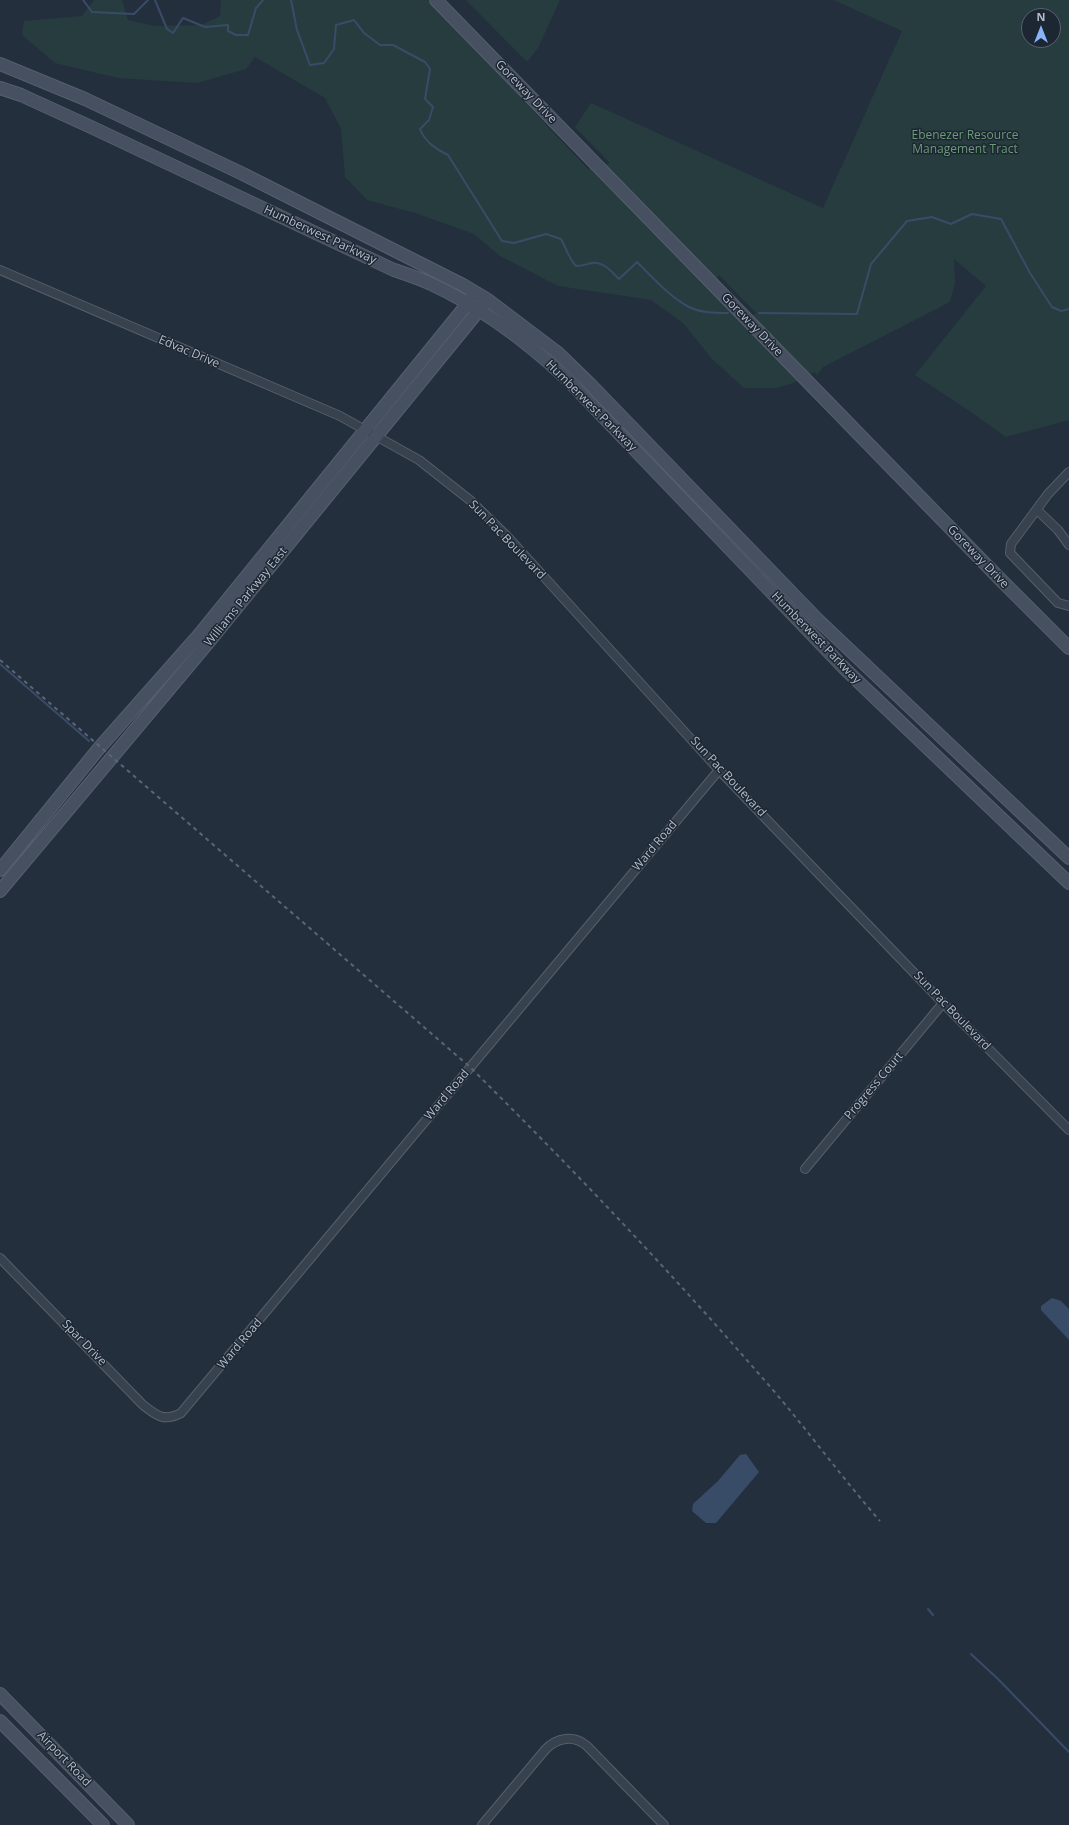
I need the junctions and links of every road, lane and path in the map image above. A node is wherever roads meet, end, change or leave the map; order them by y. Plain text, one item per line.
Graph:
1 (436, 0) edge
2 (0, 64) edge
3 (0, 88) edge
4 (0, 270) edge
5 (477, 293) junction
6 (488, 300) junction
7 (469, 304) junction
8 (480, 311) junction
9 (364, 430) junction
10 (377, 437) junction
11 (1069, 472) edge
12 (1037, 510) junction
13 (1069, 545) edge
14 (1069, 606) edge
15 (1069, 648) edge
16 (719, 770) junction
17 (1069, 858) edge
18 (0, 870) edge
19 (1069, 883) edge
20 (0, 891) edge
21 (943, 1003) junction
22 (1069, 1130) edge
23 (805, 1169) dead end
24 (0, 1258) edge
25 (173, 1417) joint
26 (0, 1694) edge
27 (0, 1721) edge
28 (102, 1825) edge
29 (128, 1825) edge
30 (482, 1825) edge
31 (664, 1825) edge

1 - 15 main road, Goreway Drive
2 - 5 main road, Humberwest Parkway
3 - 7 main road, Humberwest Parkway
4 - 9 street, Edvac Drive
5 - 6 main road, Humberwest Parkway
5 - 7 main road, Williams Parkway East
6 - 8 main road, Williams Parkway East
6 - 17 main road, Humberwest Parkway
7 - 8 main road, Humberwest Parkway
7 - 9 main road, Williams Parkway East
8 - 10 main road, Williams Parkway East
8 - 19 main road, Humberwest Parkway
9 - 10 street, Edvac Drive
9 - 18 main road, Williams Parkway East
10 - 16 street, Sun Pac Boulevard
10 - 20 main road, Williams Parkway East
11 - 12 street
12 - 13 street
12 - 14 street
16 - 21 street, Sun Pac Boulevard
16 - 25 street, Ward Road
21 - 22 street, Sun Pac Boulevard
21 - 23 street, Progress Court
24 - 25 street, Spar Drive
26 - 29 main road, Airport Road
27 - 28 main road, Airport Road
30 - 31 street

